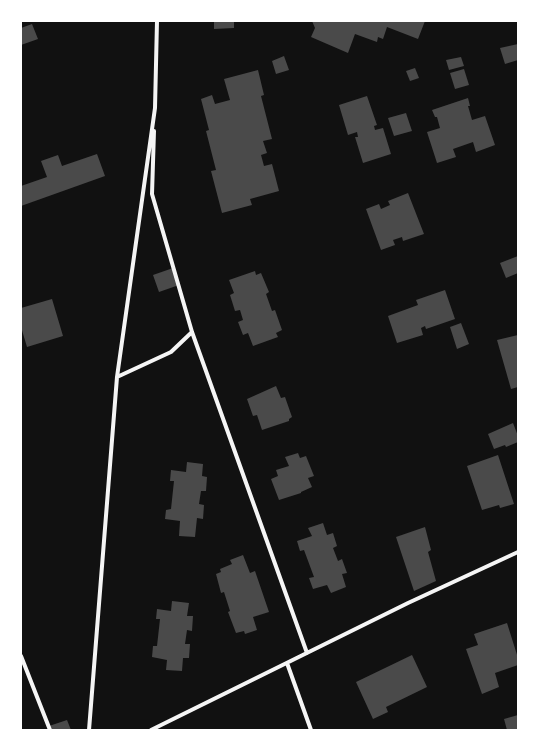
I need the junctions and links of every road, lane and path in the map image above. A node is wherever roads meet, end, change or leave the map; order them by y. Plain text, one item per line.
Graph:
1 (158, 21) edge
2 (155, 108) junction
3 (192, 332) junction
4 (117, 377) junction
5 (518, 552) edge
6 (307, 653) junction
7 (21, 656) edge
8 (287, 663) junction
9 (50, 730) edge
10 (89, 730) edge
11 (151, 730) edge
12 (311, 730) edge

1 - 2 street
2 - 3 street
2 - 4 street
3 - 4 street
3 - 6 street
4 - 10 street
5 - 6 street
6 - 8 street
7 - 9 street
8 - 11 street
8 - 12 street

